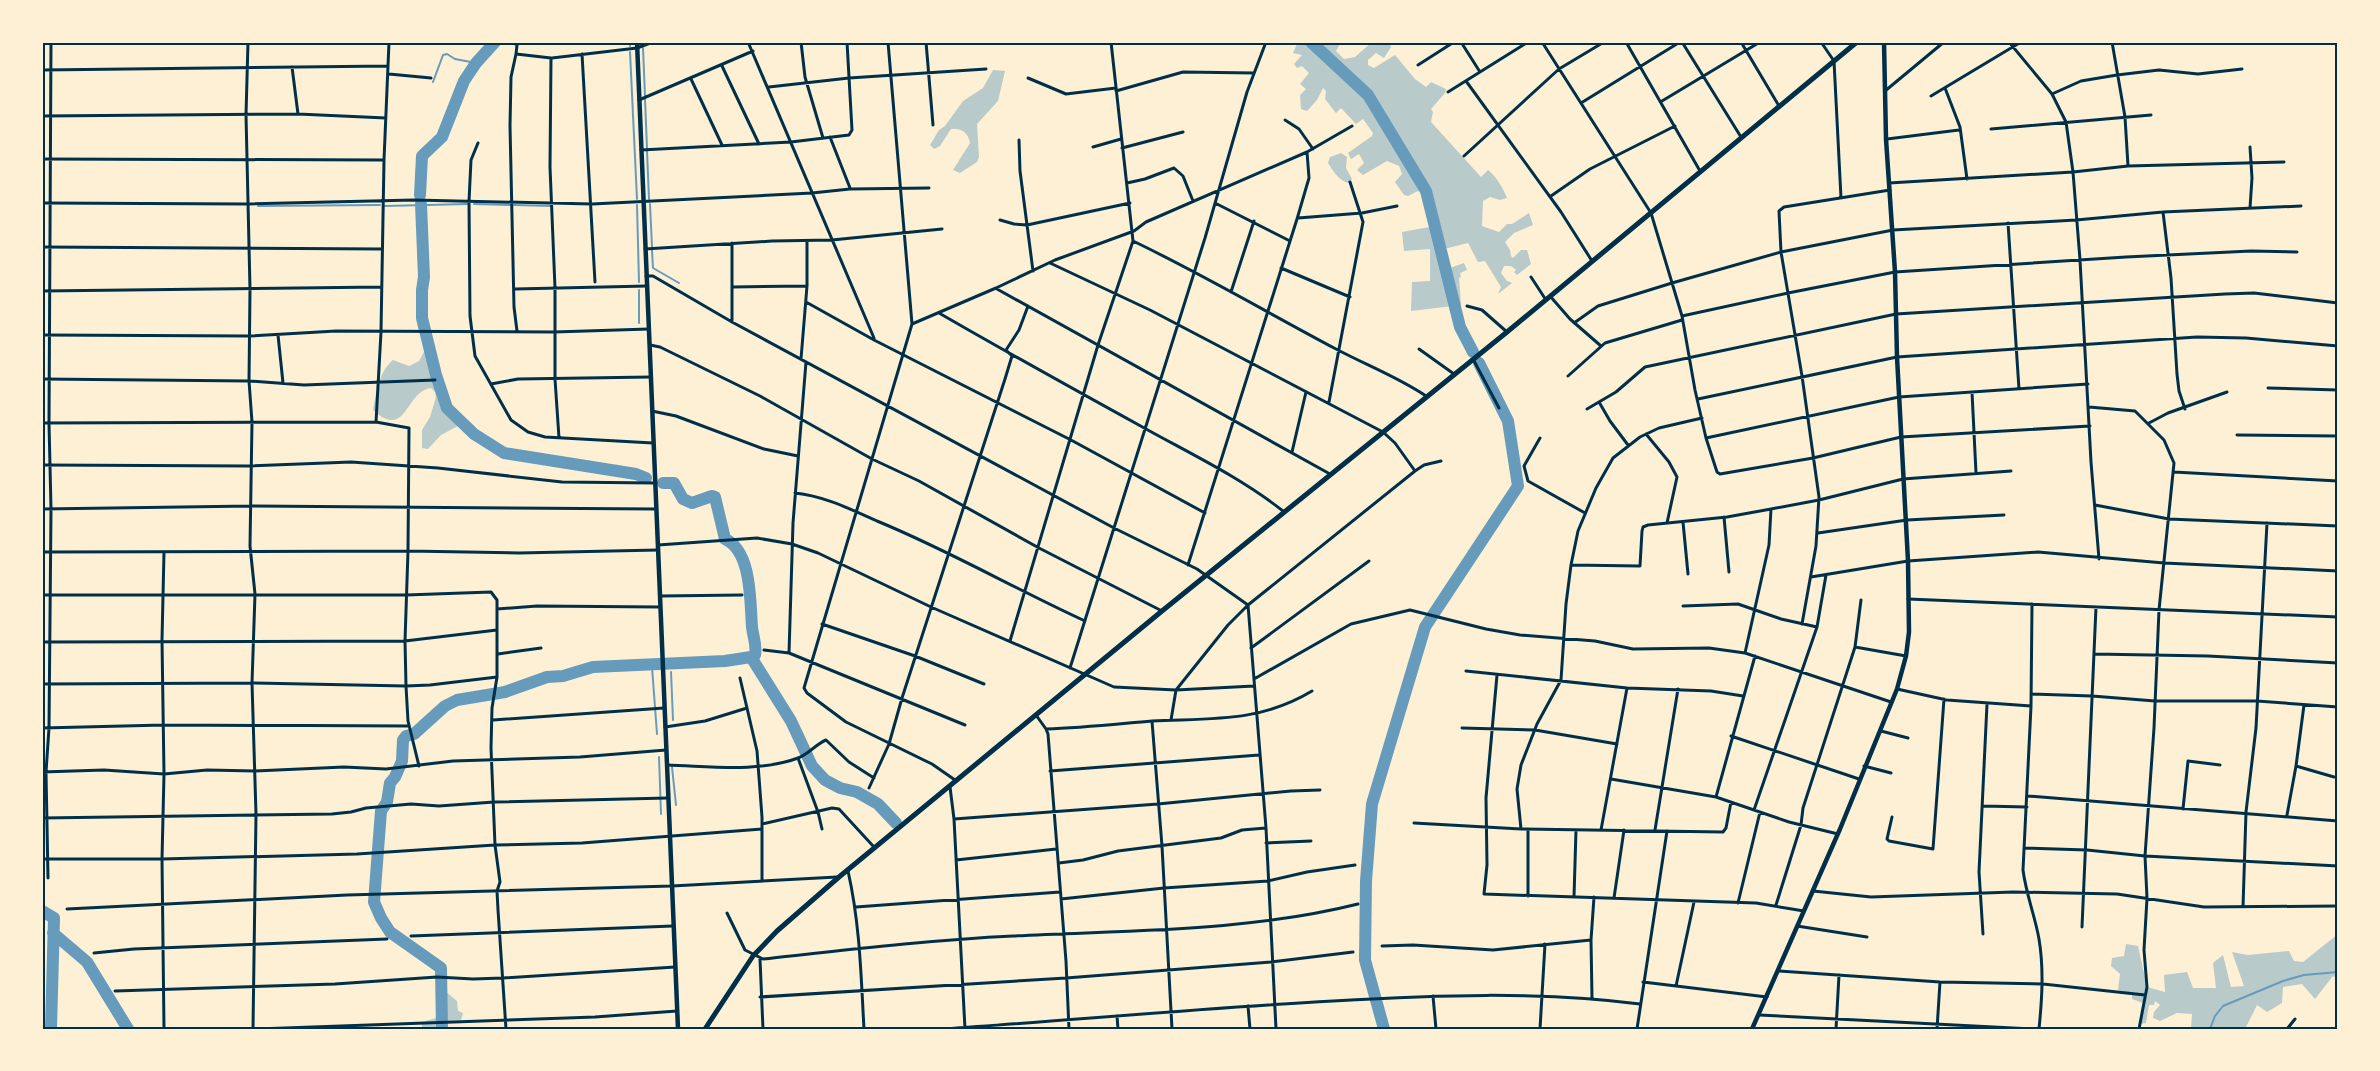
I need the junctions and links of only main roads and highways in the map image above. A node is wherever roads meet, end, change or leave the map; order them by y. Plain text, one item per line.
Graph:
1 (1857, 42) edge
2 (705, 1029) edge

1 - 2 highway

